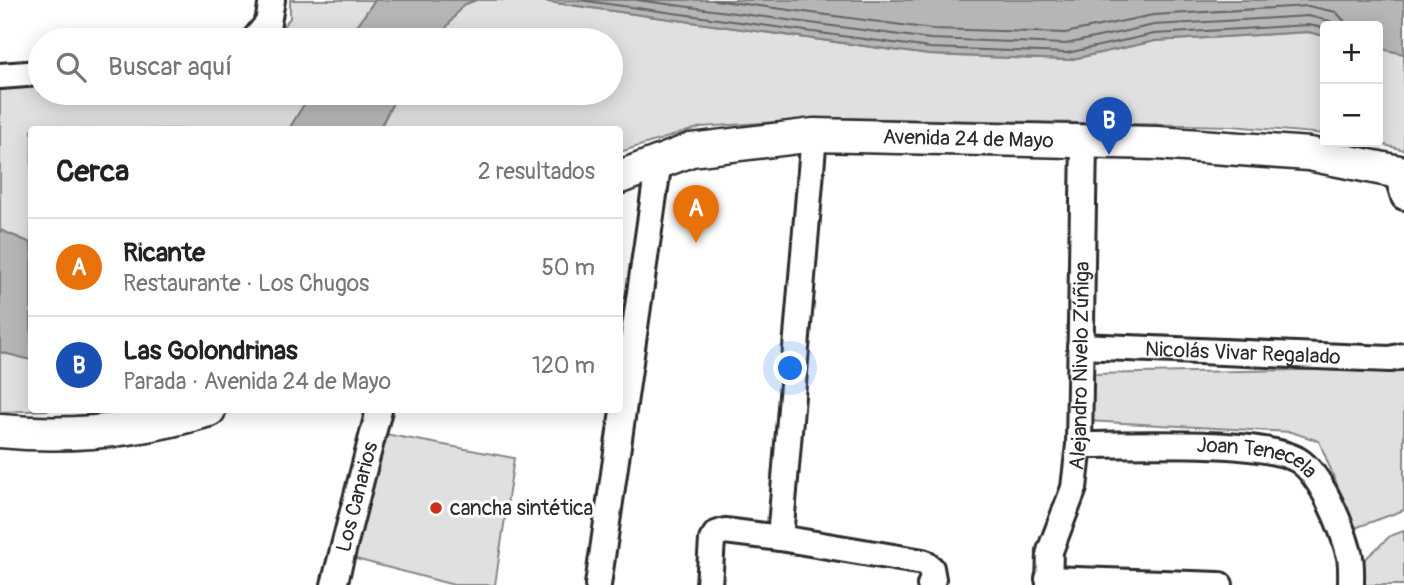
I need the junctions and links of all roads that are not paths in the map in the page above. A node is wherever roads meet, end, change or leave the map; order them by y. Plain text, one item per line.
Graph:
1 (272, 0) edge
2 (264, 28) edge
3 (28, 74) edge
4 (0, 76) edge
5 (814, 135) junction
6 (1084, 142) junction
7 (659, 160) junction
8 (623, 176) edge
9 (1401, 180) edge
10 (1080, 346) junction
11 (1404, 356) edge
12 (623, 411) edge
13 (197, 413) edge
14 (378, 413) edge
15 (623, 413) edge
16 (0, 431) edge
17 (1079, 445) junction
18 (780, 538) junction
19 (1049, 582) edge
20 (334, 585) edge
21 (598, 585) edge
22 (709, 585) edge
23 (930, 585) edge
24 (1220, 585) edge
25 (1351, 585) edge

1 - 2 street
3 - 4 street
5 - 6 main road, Avenida 24 de Mayo
5 - 7 main road, Avenida 24 de Mayo
5 - 18 street
6 - 9 main road, Avenida 24 de Mayo
6 - 10 street, Alejandro Nivelo Zúñiga
7 - 8 main road, Avenida 24 de Mayo
7 - 12 street
10 - 11 street, Nicolás Vivar Regalado
10 - 17 street, Alejandro Nivelo Zúñiga
13 - 16 main road
14 - 20 street, Los Canarios
15 - 21 street
17 - 19 street, Alejandro Nivelo Zúñiga
17 - 25 street, Joan Tenecela
18 - 22 street
18 - 23 street
19 - 24 street

